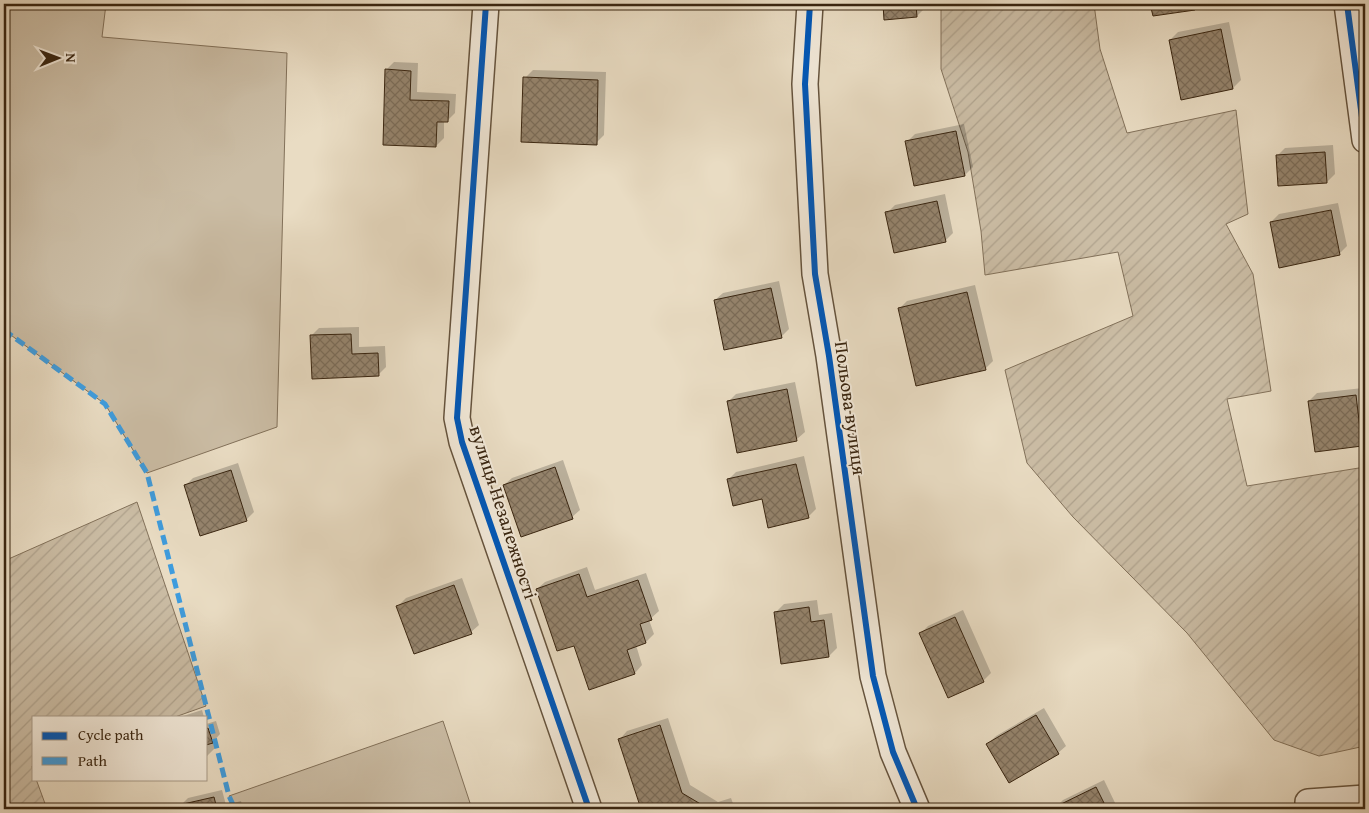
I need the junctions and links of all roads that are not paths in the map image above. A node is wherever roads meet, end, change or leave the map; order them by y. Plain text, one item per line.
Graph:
1 (486, 4) edge
2 (810, 4) edge
3 (1347, 4) edge
4 (1365, 140) edge
5 (1365, 798) edge
6 (1308, 802) dead end
7 (589, 809) edge
8 (918, 809) edge

1 - 7 street, вулиця Незалежності
2 - 8 street, Польова вулиця
3 - 4 street
5 - 6 street

